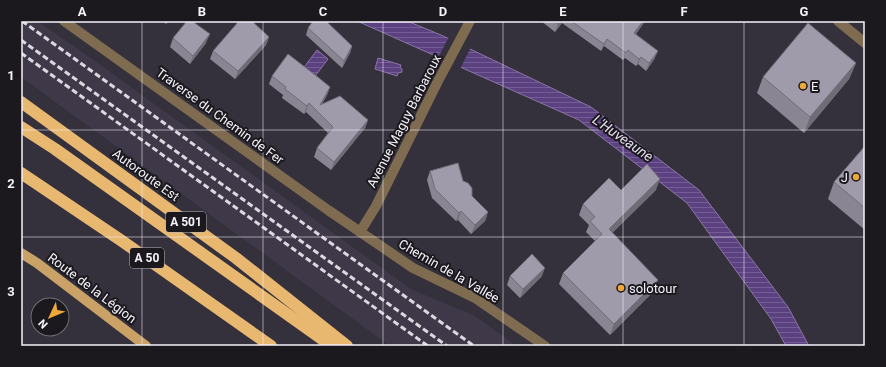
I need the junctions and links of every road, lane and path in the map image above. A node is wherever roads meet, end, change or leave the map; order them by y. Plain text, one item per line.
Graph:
1 (64, 21) edge
2 (470, 21) edge
3 (838, 21) edge
4 (865, 43) edge
5 (21, 102) edge
6 (21, 127) edge
7 (21, 173) edge
8 (360, 232) junction
9 (21, 253) edge
10 (146, 346) edge
11 (271, 346) edge
12 (332, 346) edge
13 (347, 346) edge
14 (545, 346) edge

1 - 8 street, Traverse du Chemin de Fer
2 - 8 street, Avenue Maguy Barbaroux
3 - 4 street
5 - 13 highway, Autoroute Est / A 501
6 - 12 highway, A 50
7 - 11 highway, A 50
8 - 14 street, Chemin de la Vallée
9 - 10 main road, Route de la Légion

